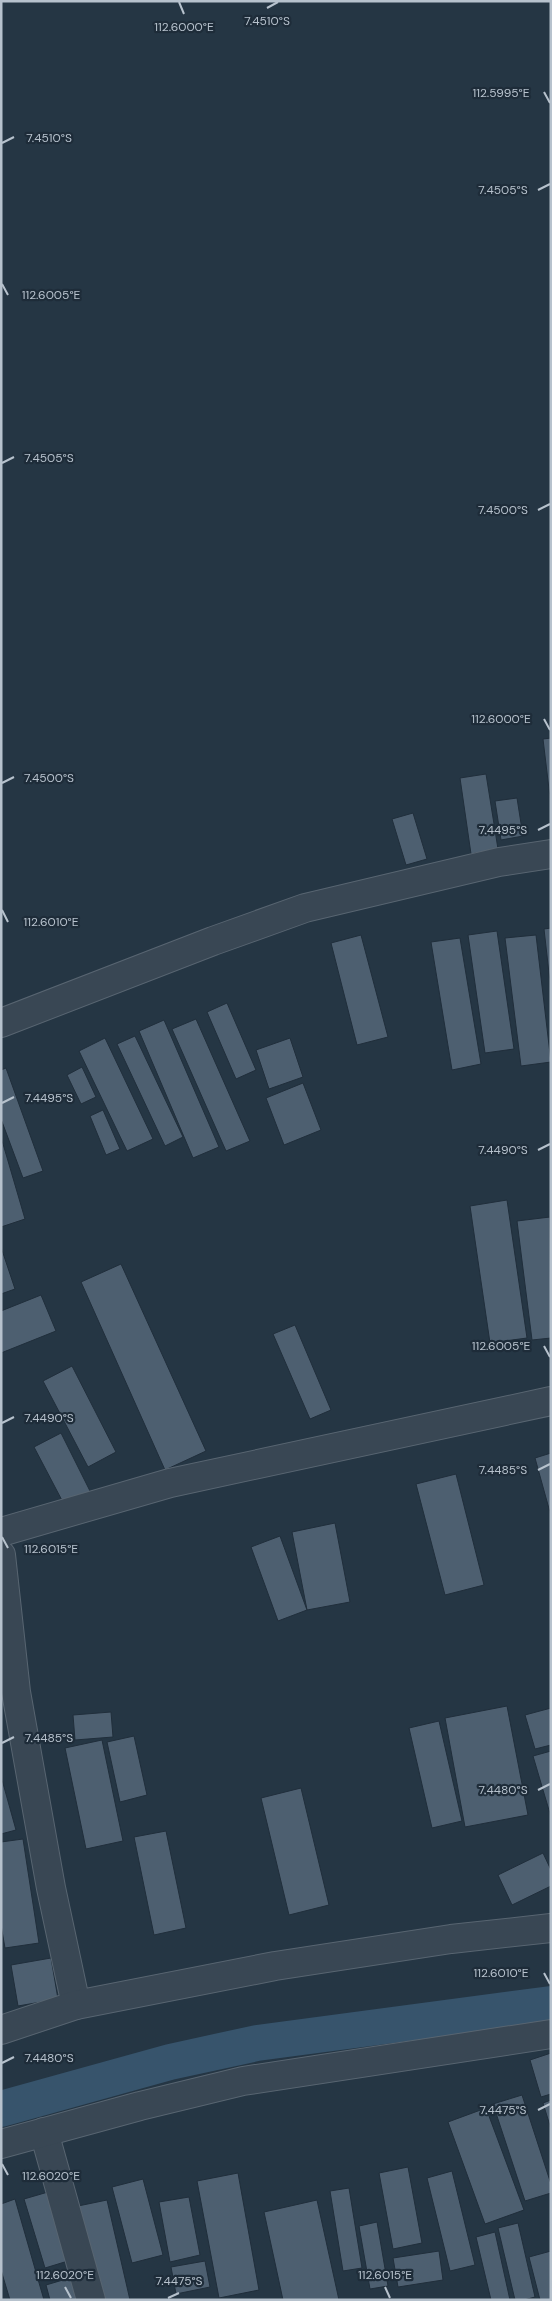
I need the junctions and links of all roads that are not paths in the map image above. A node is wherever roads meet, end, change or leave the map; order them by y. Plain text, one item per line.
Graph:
1 (551, 854) edge
2 (1, 1023) edge
3 (551, 1401) edge
4 (1, 1532) edge
5 (1, 1555) edge
6 (9, 1694) edge
7 (551, 1928) edge
8 (76, 2005) junction
9 (1, 2030) edge
10 (551, 2034) edge
11 (44, 2132) junction
12 (1, 2144) edge
13 (91, 2300) edge

1 - 2 street
3 - 4 street
5 - 6 street
6 - 8 street
7 - 8 street
8 - 9 street
10 - 11 street
11 - 12 street
11 - 13 street

